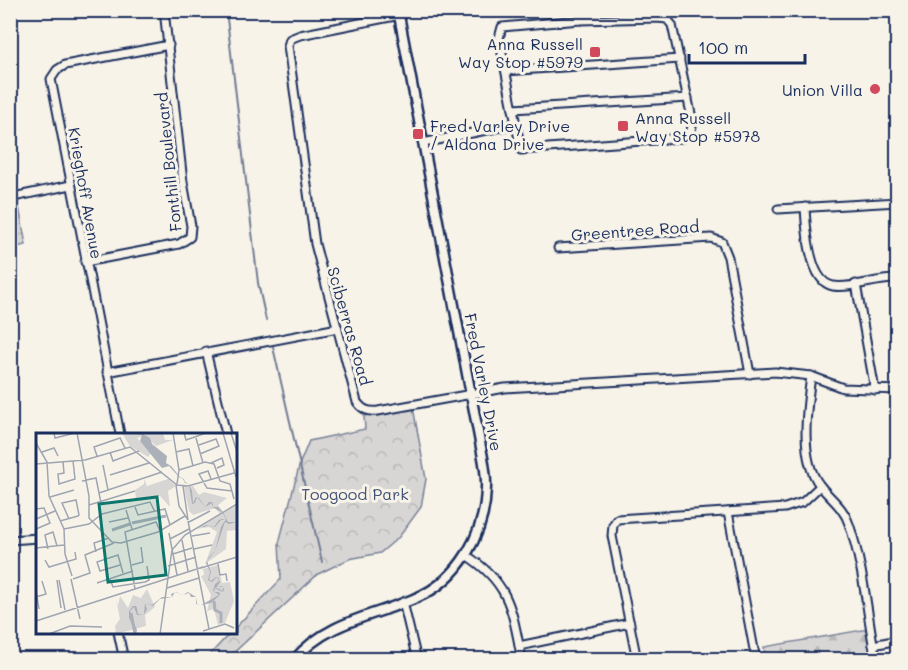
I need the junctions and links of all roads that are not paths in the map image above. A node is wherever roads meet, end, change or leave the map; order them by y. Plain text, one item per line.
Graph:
1 (164, 10) edge
2 (579, 10) edge
3 (399, 13) edge
4 (580, 20) junction
5 (168, 45) junction
6 (680, 59) junction
7 (506, 71) junction
8 (688, 98) junction
9 (513, 109) junction
10 (516, 124) junction
11 (423, 143) junction
12 (71, 185) junction
13 (18, 196) dead end
14 (897, 202) edge
15 (805, 207) junction
16 (778, 209) dead end
17 (558, 248) dead end
18 (85, 262) junction
19 (897, 279) edge
20 (856, 284) junction
21 (338, 328) junction
22 (206, 351) junction
23 (107, 372) junction
24 (750, 374) junction
25 (811, 376) junction
26 (875, 390) junction
27 (897, 390) edge
28 (470, 393) junction
29 (120, 433) edge
30 (226, 433) edge
31 (820, 486) junction
32 (728, 513) junction
33 (36, 538) edge
34 (10, 540) edge
35 (466, 555) junction
36 (403, 602) junction
37 (630, 623) junction
38 (118, 634) edge
39 (897, 640) edge
40 (873, 645) junction
41 (519, 646) junction
42 (124, 660) edge
43 (294, 660) edge
44 (417, 660) edge
45 (522, 660) edge
46 (637, 660) edge
47 (756, 660) edge
48 (876, 660) edge

1 - 5 street, Fonthill Boulevard
2 - 4 street
3 - 11 street, Fred Varley Drive
3 - 21 street, Sciberras Road
4 - 6 street
4 - 7 street
5 - 12 street, Krieghoff Avenue
5 - 18 street, Fonthill Boulevard
6 - 7 street
6 - 8 street
7 - 9 street
8 - 9 street
8 - 10 street
9 - 10 street
10 - 11 street
11 - 28 street, Fred Varley Drive
12 - 13 street
12 - 18 street, Krieghoff Avenue
14 - 15 street
15 - 16 street
15 - 20 street
17 - 24 street, Greentree Road
18 - 23 street, Krieghoff Avenue
19 - 20 street
20 - 26 street
21 - 22 street
21 - 28 street, Sciberras Road
22 - 23 street
22 - 30 street
23 - 29 street, Krieghoff Avenue
24 - 25 street, Sciberras Road
24 - 28 street, Sciberras Road
25 - 26 street, Sciberras Road
25 - 31 street
26 - 27 street, Sciberras Road
28 - 35 street, Fred Varley Drive
31 - 32 street
31 - 40 street
32 - 37 street
32 - 47 street
33 - 34 street
35 - 36 street, Fred Varley Drive
35 - 41 street
36 - 43 street, Fred Varley Drive
36 - 44 street
37 - 41 street
37 - 46 street
38 - 42 street
39 - 40 street
40 - 48 street
41 - 45 street

